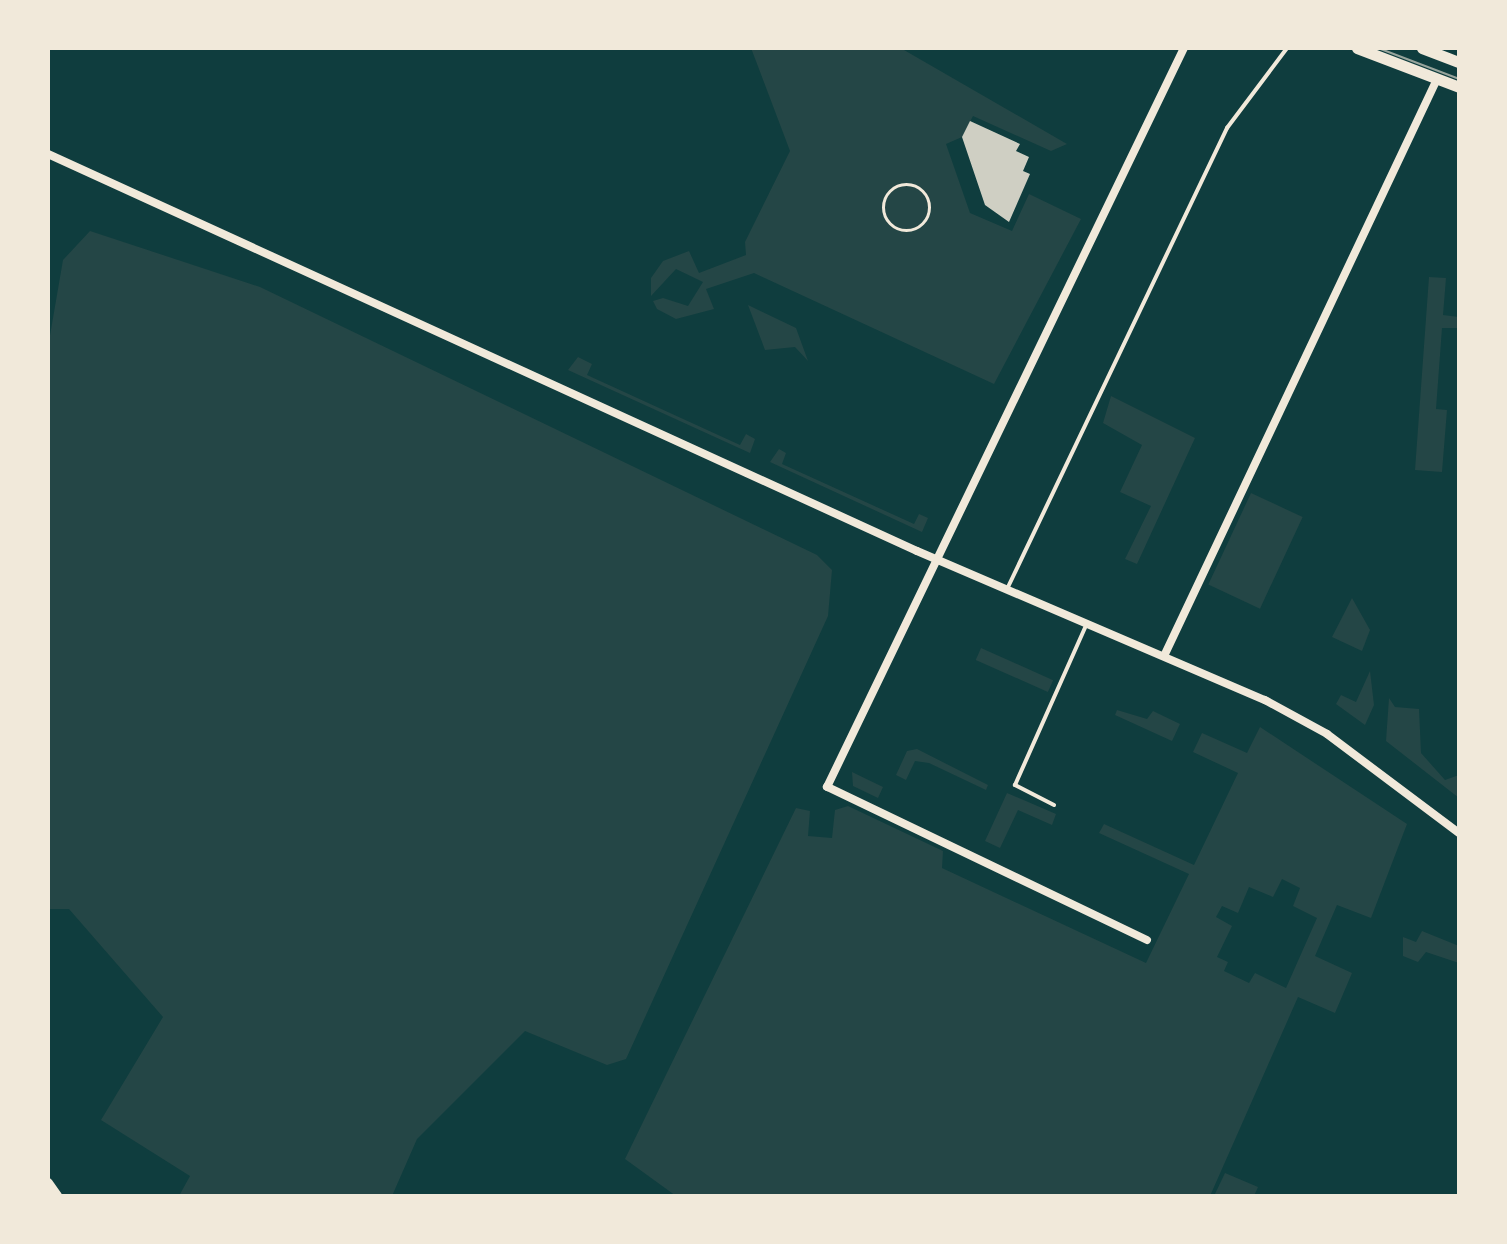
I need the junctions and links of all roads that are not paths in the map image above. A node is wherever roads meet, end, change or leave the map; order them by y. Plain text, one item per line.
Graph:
1 (1184, 48) edge
2 (1287, 48) edge
3 (1357, 48) edge
4 (1422, 48) edge
5 (1459, 62) edge
6 (1437, 79) junction
7 (1459, 87) edge
8 (48, 154) edge
9 (935, 558) junction
10 (1008, 587) junction
11 (1088, 621) junction
12 (1165, 654) junction
13 (1054, 805) dead end
14 (1459, 833) edge
15 (1147, 940) dead end
16 (48, 1183) edge
17 (57, 1196) edge

1 - 9 street
2 - 10 lane
3 - 6 main road
4 - 5 main road
6 - 7 main road
6 - 12 street
8 - 9 street
9 - 10 street
9 - 15 street
10 - 11 street
11 - 12 street
11 - 13 lane
12 - 14 street
16 - 17 street

